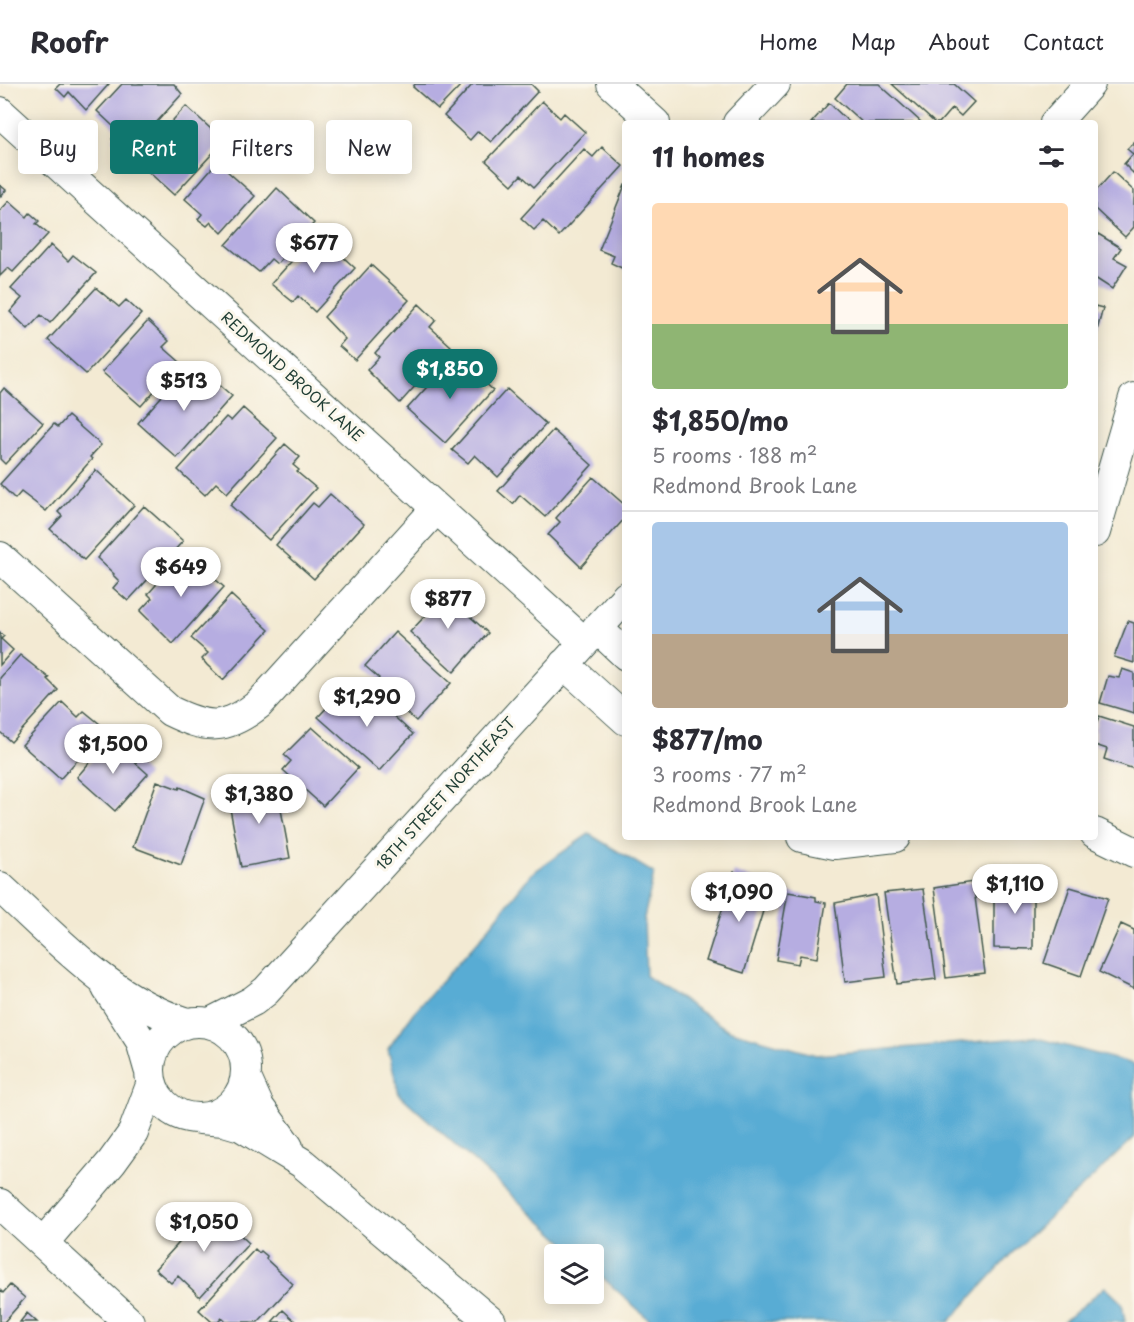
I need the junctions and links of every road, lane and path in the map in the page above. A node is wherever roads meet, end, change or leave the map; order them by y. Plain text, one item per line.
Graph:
1 (612, 84) edge
2 (775, 84) edge
3 (1090, 84) edge
4 (0, 112) edge
5 (652, 120) edge
6 (741, 120) edge
7 (1058, 120) edge
8 (1134, 398) edge
9 (436, 509) junction
10 (1098, 522) edge
11 (0, 557) edge
12 (622, 601) edge
13 (582, 645) junction
14 (622, 654) edge
15 (622, 713) edge
16 (1098, 834) edge
17 (816, 840) edge
18 (869, 840) edge
19 (1134, 852) edge
20 (0, 887) edge
21 (98, 976) junction
22 (266, 991) junction
23 (199, 1023) junction
24 (244, 1065) junction
25 (150, 1077) junction
26 (192, 1118) junction
27 (112, 1162) junction
28 (302, 1163) junction
29 (0, 1204) edge
30 (43, 1243) junction
31 (129, 1322) edge
32 (491, 1322) edge

1 - 5 street
2 - 6 street
3 - 7 street
4 - 9 street, REDMOND BROOK LANE
8 - 10 street
9 - 11 street
9 - 13 street, REDMOND BROOK LANE
12 - 13 street, 18TH STREET NORTHEAST
13 - 14 street, REDMOND BROOK LANE
13 - 15 street, REDMOND BROOK LANE
13 - 22 street, 18TH STREET NORTHEAST
16 - 19 street
17 - 18 street
20 - 21 street
21 - 23 street
21 - 25 street
22 - 23 street, 18TH STREET NORTHEAST
22 - 24 street, 18TH STREET NORTHEAST
23 - 24 street
23 - 25 street
24 - 26 street
24 - 28 street
25 - 26 street
25 - 27 street
26 - 27 street
26 - 28 street
27 - 30 street
28 - 32 street
29 - 30 street
30 - 31 street

